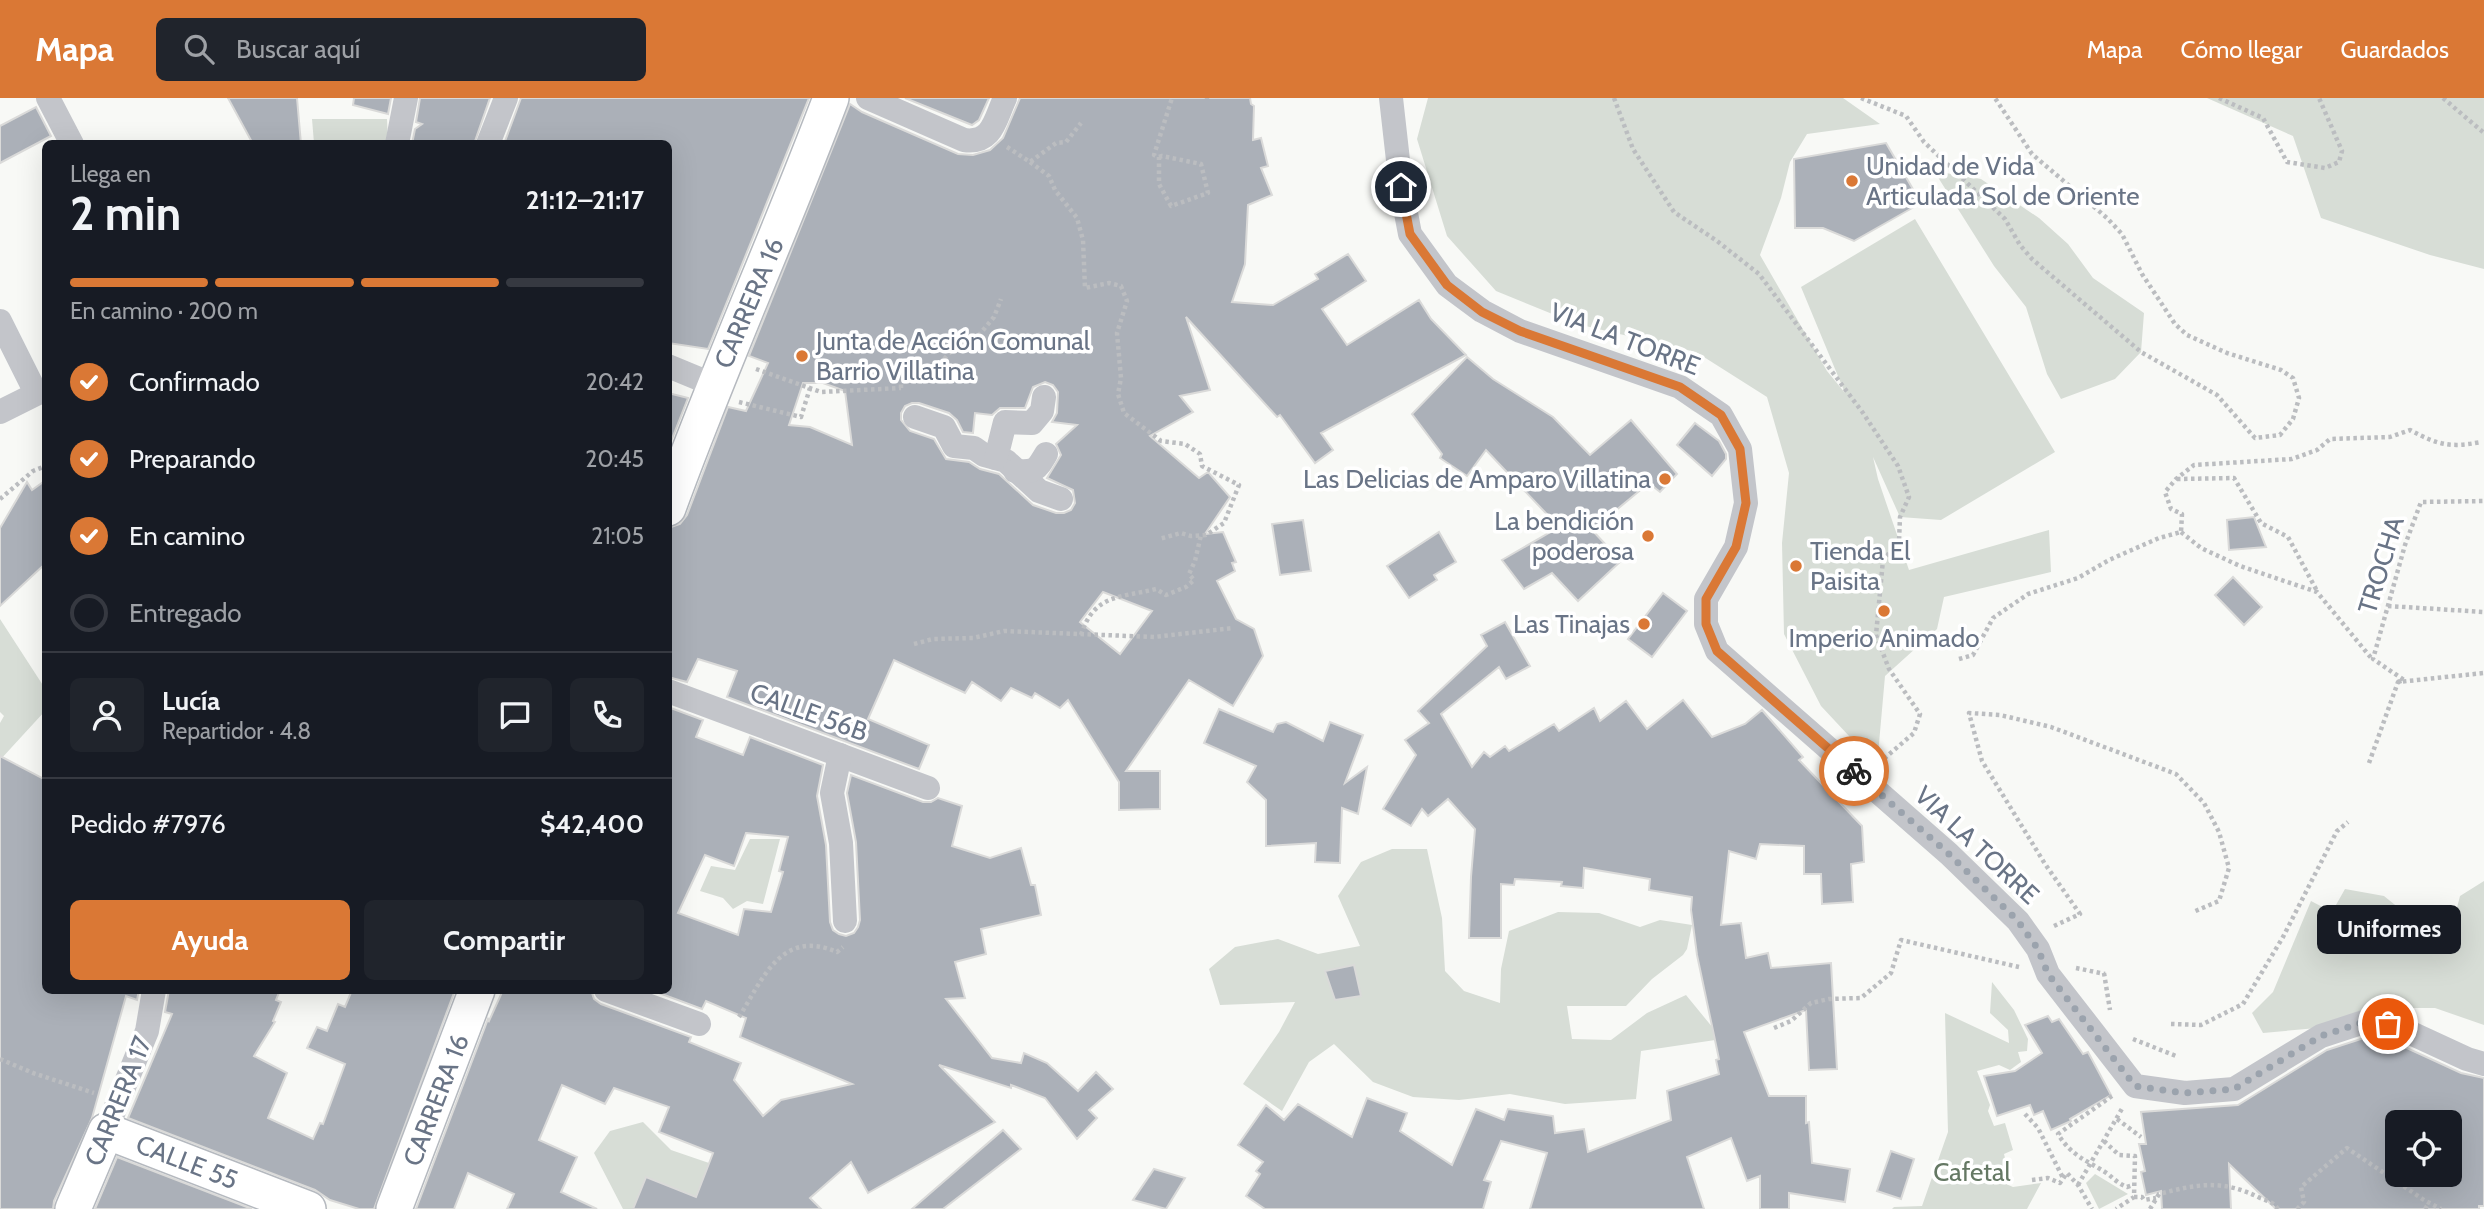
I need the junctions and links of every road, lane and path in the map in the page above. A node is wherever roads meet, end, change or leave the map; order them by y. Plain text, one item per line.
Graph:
1 (48, 98) edge
2 (406, 98) edge
3 (506, 98) edge
4 (831, 98) edge
5 (868, 98) edge
6 (1005, 98) edge
7 (1172, 98) edge
8 (1391, 98) edge
9 (1614, 98) edge
10 (1861, 98) edge
11 (1995, 98) edge
12 (2219, 98) edge
13 (2319, 98) edge
14 (2443, 98) edge
15 (1081, 123) dead end
16 (2484, 133) edge
17 (988, 135) junction
18 (70, 140) edge
19 (398, 140) edge
20 (490, 140) edge
21 (1159, 157) junction
22 (1030, 162) junction
23 (1000, 299) dead end
24 (0, 321) edge
25 (672, 367) edge
26 (717, 380) junction
27 (810, 388) junction
28 (901, 388) junction
29 (41, 391) edge
30 (1044, 397) dead end
31 (0, 412) edge
32 (915, 417) joint
33 (2482, 442) dead end
34 (1046, 454) dead end
35 (1006, 465) junction
36 (42, 468) edge
37 (2176, 479) junction
38 (672, 498) edge
39 (0, 499) edge
40 (1061, 499) dead end
41 (2484, 501) edge
42 (2180, 532) junction
43 (1200, 535) junction
44 (1159, 539) dead end
45 (2317, 592) junction
46 (2388, 606) junction
47 (2484, 612) edge
48 (1233, 628) dead end
49 (1080, 635) junction
50 (915, 644) dead end
51 (1959, 659) dead end
52 (2373, 659) junction
53 (2484, 673) edge
54 (2398, 682) junction
55 (672, 692) edge
56 (840, 755) junction
57 (2369, 763) dead end
58 (1857, 774) junction
59 (928, 788) dead end
60 (2348, 822) dead end
61 (2193, 912) dead end
62 (845, 921) joint
63 (2018, 921) junction
64 (2104, 973) dead end
65 (2048, 974) junction
66 (153, 994) edge
67 (475, 994) edge
68 (617, 994) edge
69 (2111, 1012) dead end
70 (739, 1017) dead end
71 (699, 1024) dead end
72 (2171, 1024) dead end
73 (1774, 1028) dead end
74 (2122, 1035) dead end
75 (2176, 1056) dead end
76 (0, 1059) edge
77 (2484, 1064) edge
78 (2135, 1086) junction
79 (2025, 1114) dead end
80 (112, 1116) junction
81 (2117, 1119) junction
82 (2141, 1137) dead end
83 (2104, 1141) junction
84 (2091, 1164) junction
85 (2063, 1178) junction
86 (2032, 1180) dead end
87 (2078, 1185) junction
88 (2133, 1185) junction
89 (2134, 1197) junction
90 (2156, 1198) junction
91 (2429, 1203) junction
92 (74, 1209) edge
93 (308, 1209) edge
94 (394, 1209) edge
95 (2092, 1209) edge
96 (2116, 1209) edge
97 (2150, 1209) edge
98 (2278, 1209) edge
99 (2297, 1209) edge
100 (2425, 1209) edge
101 (2441, 1209) edge

1 - 18 street
2 - 19 street
3 - 20 street
4 - 26 street, CARRERA 16
5 - 17 street
6 - 17 street
7 - 21 path
8 - 58 street, VIA LA TORRE
9 - 58 path
10 - 11 path
12 - 13 path
14 - 16 path
15 - 22 path
17 - 22 path
21 - 21 path
22 - 43 path
23 - 28 path
24 - 29 street
25 - 26 street
26 - 27 path
26 - 27 path
26 - 38 street, CARRERA 16
27 - 28 path
28 - 32 path
29 - 31 street
30 - 35 street
32 - 35 street
33 - 37 path
34 - 35 street
35 - 40 street
36 - 39 path
37 - 42 path
37 - 45 path
41 - 46 path, TROCHA
42 - 45 path
42 - 51 path
43 - 44 path
43 - 49 path
45 - 52 path
46 - 47 path
46 - 52 path, TROCHA
48 - 49 path
49 - 50 path
52 - 54 path
53 - 54 path
54 - 57 path
55 - 56 street, CALLE 56B
56 - 59 street, CALLE 56B
56 - 62 street
58 - 63 street, VIA LA TORRE
60 - 72 path
61 - 63 path
62 - 70 path
63 - 65 street, VIA LA TORRE
64 - 69 path
65 - 73 path
65 - 78 street, VIA LA TORRE
66 - 80 street, CARRERA 17
67 - 94 street, CARRERA 16
68 - 71 street
74 - 75 path
76 - 80 path, CALLE 55
77 - 78 street
78 - 81 path
78 - 84 path
79 - 85 path
80 - 92 street, CARRERA 17
80 - 93 street, CALLE 55
81 - 82 path
81 - 83 path
83 - 84 path
83 - 88 path
84 - 87 path
84 - 88 path
85 - 86 path
85 - 87 path
87 - 95 path
88 - 89 path
89 - 90 path
89 - 96 path
90 - 97 path
90 - 98 path
91 - 99 path
91 - 100 path
91 - 101 path

